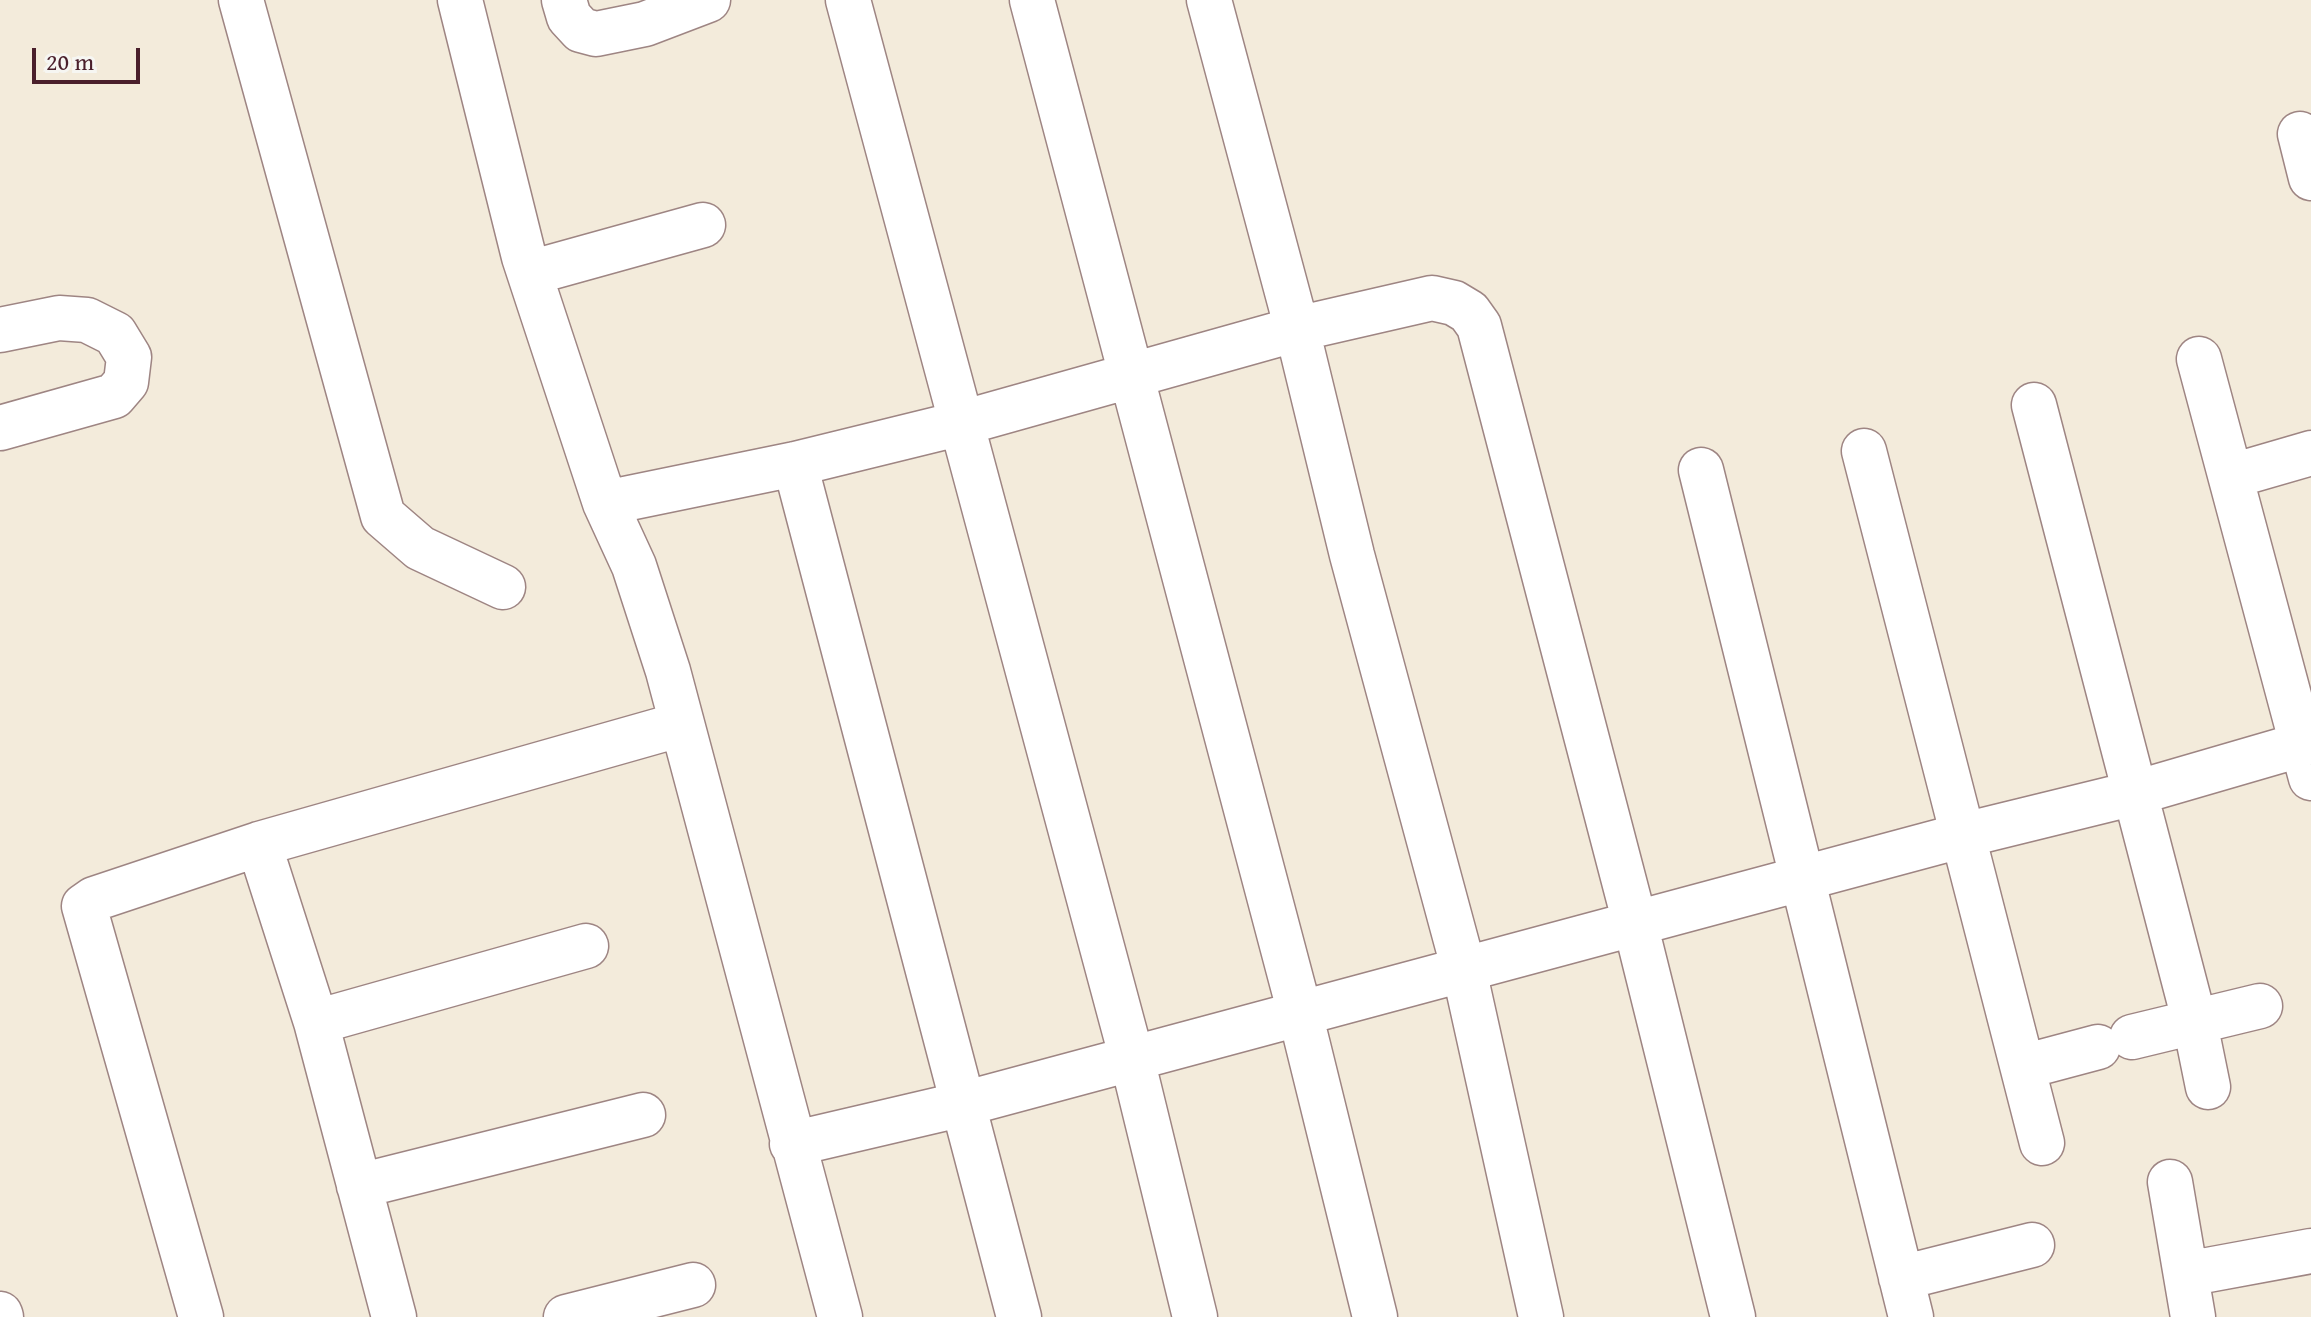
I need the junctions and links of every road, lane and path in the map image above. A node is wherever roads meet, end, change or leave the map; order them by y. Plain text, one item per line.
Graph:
1 (241, 0) edge
2 (460, 0) edge
3 (564, 0) edge
4 (708, 0) edge
5 (848, 0) edge
6 (1032, 0) edge
7 (1209, 0) edge
8 (2300, 134) dead end
9 (2311, 178) edge
10 (703, 225) dead end
11 (530, 273) junction
12 (1297, 329) junction
13 (0, 330) edge
14 (2199, 359) dead end
15 (1134, 375) junction
16 (2034, 405) dead end
17 (962, 423) junction
18 (0, 428) edge
19 (1864, 451) dead end
20 (2311, 453) edge
21 (795, 464) junction
22 (1701, 470) dead end
23 (2232, 476) junction
24 (605, 503) junction
25 (503, 587) dead end
26 (2293, 635) edge
27 (682, 724) junction
28 (2306, 762) edge
29 (2135, 793) junction
30 (1964, 835) junction
31 (259, 844) junction
32 (1800, 879) junction
33 (1635, 923) junction
34 (586, 946) dead end
35 (1464, 970) junction
36 (2260, 1006) dead end
37 (1300, 1013) junction
38 (316, 1022) junction
39 (2195, 1023) junction
40 (1132, 1059) junction
41 (2023, 1067) junction
42 (2208, 1087) dead end
43 (963, 1104) junction
44 (643, 1115) dead end
45 (2042, 1143) dead end
46 (792, 1144) junction
47 (2170, 1182) dead end
48 (359, 1186) junction
49 (2032, 1245) dead end
50 (2311, 1251) edge
51 (2186, 1274) junction
52 (693, 1285) dead end
53 (1906, 1298) edge
54 (201, 1317) edge
55 (394, 1317) edge
56 (566, 1317) edge
57 (840, 1317) edge
58 (1019, 1317) edge
59 (1195, 1317) edge
60 (1375, 1317) edge
61 (1541, 1317) edge
62 (1733, 1317) edge
63 (2193, 1317) edge

1 - 25 street
2 - 11 street
3 - 4 street
5 - 17 street
6 - 15 street
7 - 12 street
8 - 9 street
10 - 11 street
11 - 24 street
12 - 15 street
12 - 33 street
12 - 35 street
13 - 18 street
14 - 23 street
15 - 17 street
15 - 37 street
16 - 29 street
17 - 21 street
17 - 40 street
19 - 30 street
20 - 23 street
21 - 24 street
21 - 43 street
22 - 32 street
23 - 26 street
24 - 27 street
26 - 28 street
27 - 31 street
27 - 46 street
28 - 29 street
29 - 30 street
29 - 39 street
30 - 32 street
30 - 41 street
31 - 38 street
31 - 54 street
32 - 33 street
32 - 53 street
33 - 35 street
33 - 62 street
34 - 38 street
35 - 37 street
35 - 61 street
36 - 39 street
37 - 40 street
37 - 60 street
38 - 48 street
39 - 41 street
39 - 42 street
40 - 43 street
40 - 59 street
41 - 45 street
43 - 46 street
43 - 58 street
44 - 48 street
46 - 57 street
47 - 51 street
48 - 55 street
49 - 53 street
50 - 51 street
51 - 63 street
52 - 56 street

